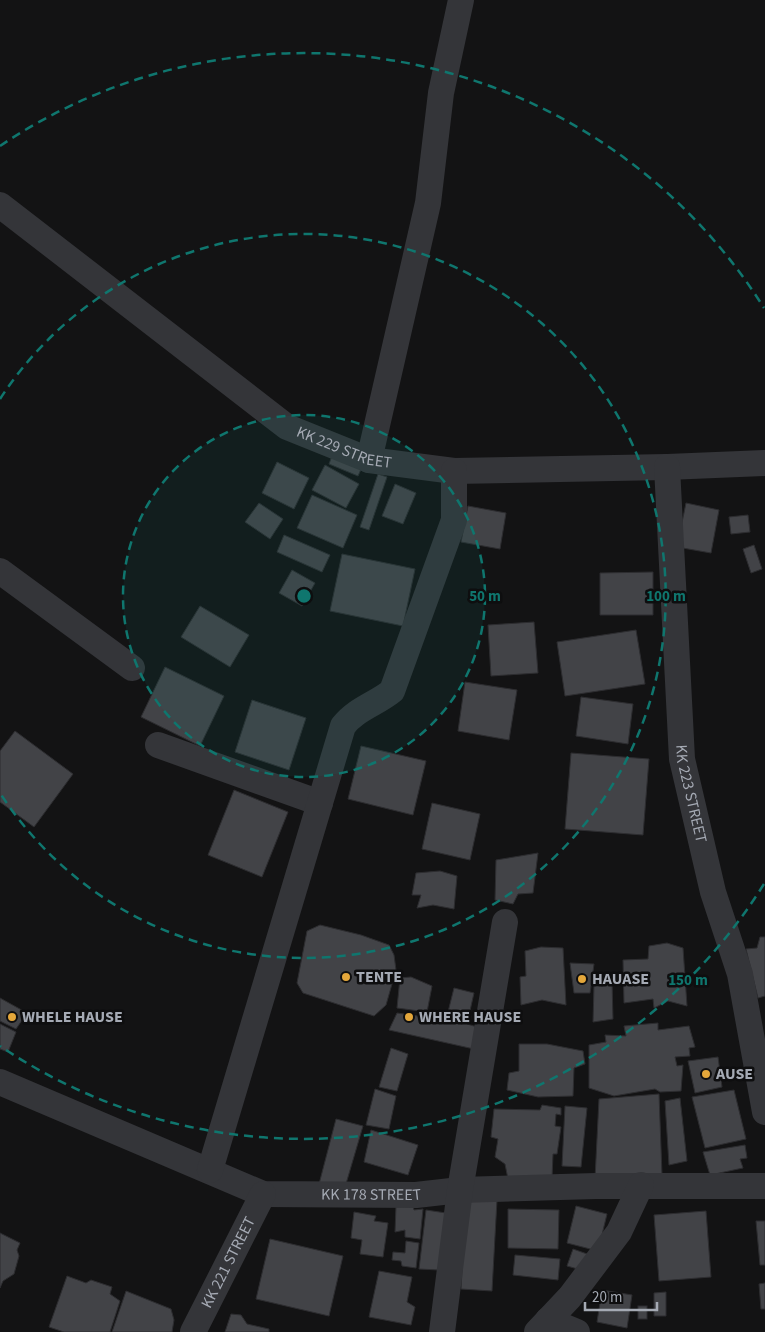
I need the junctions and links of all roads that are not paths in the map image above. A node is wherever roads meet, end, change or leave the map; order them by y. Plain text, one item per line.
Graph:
1 (461, 0) edge
2 (0, 206) edge
3 (369, 460) junction
4 (765, 463) edge
5 (667, 468) junction
6 (454, 470) junction
7 (0, 571) edge
8 (132, 668) dead end
9 (158, 745) dead end
10 (320, 803) junction
11 (505, 922) dead end
12 (0, 1082) edge
13 (765, 1112) edge
14 (210, 1170) junction
15 (641, 1185) junction
16 (765, 1186) edge
17 (460, 1190) junction
18 (263, 1194) junction
19 (543, 1326) edge
20 (193, 1332) edge
21 (442, 1332) edge
22 (577, 1332) edge

1 - 3 street
2 - 3 street, KK 229 STREET
3 - 6 street, KK 229 STREET
4 - 5 street, KK 229 STREET
5 - 6 street, KK 229 STREET
5 - 13 street, KK 223 STREET
6 - 10 street
7 - 8 street
9 - 10 street
10 - 14 street
11 - 17 street
12 - 14 street, KK 178 STREET
14 - 18 street, KK 178 STREET
15 - 16 street, KK 178 STREET
15 - 17 street, KK 178 STREET
15 - 19 street
17 - 18 street, KK 178 STREET
17 - 21 street
18 - 20 street, KK 221 STREET
19 - 22 street

